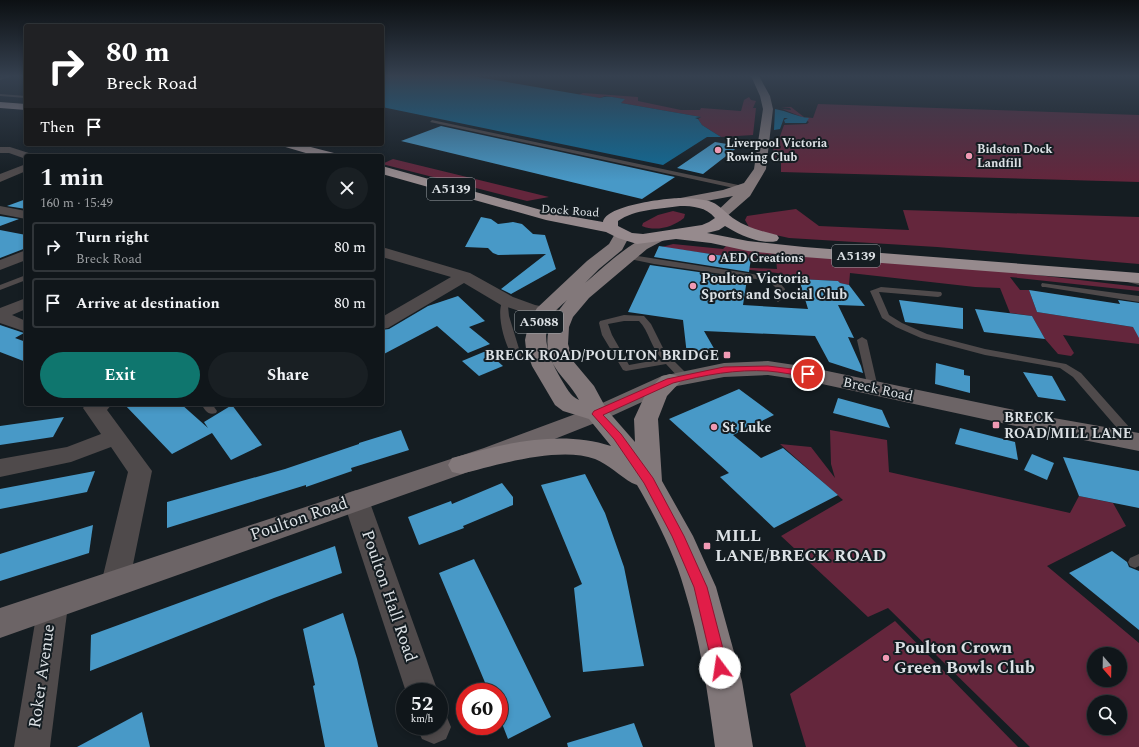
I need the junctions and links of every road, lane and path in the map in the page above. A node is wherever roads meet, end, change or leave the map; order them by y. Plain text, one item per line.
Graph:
1 (768, 111) edge
2 (432, 121) dead end
3 (293, 146) edge
4 (0, 150) edge
5 (323, 154) edge
6 (24, 155) edge
7 (24, 168) edge
8 (384, 171) edge
9 (0, 178) edge
10 (747, 187) junction
11 (680, 202) junction
12 (519, 208) junction
13 (0, 210) edge
14 (622, 213) junction
15 (24, 215) edge
16 (722, 216) junction
17 (617, 231) junction
18 (665, 236) junction
19 (384, 253) edge
20 (24, 256) edge
21 (628, 256) junction
22 (0, 265) edge
23 (1139, 267) edge
24 (464, 276) junction
25 (1119, 277) junction
26 (1139, 278) edge
27 (24, 279) edge
28 (1139, 283) edge
29 (1045, 285) dead end
30 (0, 288) edge
31 (938, 294) dead end
32 (778, 299) dead end
33 (1139, 299) edge
34 (507, 301) junction
35 (24, 304) edge
36 (544, 312) junction
37 (0, 316) edge
38 (564, 316) junction
39 (384, 323) edge
40 (24, 326) edge
41 (862, 340) dead end
42 (539, 358) junction
43 (674, 373) junction
44 (873, 388) junction
45 (97, 406) edge
46 (597, 414) junction
47 (116, 437) junction
48 (1137, 442) edge
49 (462, 465) junction
50 (0, 468) edge
51 (649, 481) junction
52 (356, 500) junction
53 (115, 584) junction
54 (52, 605) junction
55 (0, 622) edge
56 (419, 683) edge
57 (32, 747) edge
58 (734, 747) edge

1 - 10 main road
2 - 10 lane
3 - 5 highway
4 - 6 street
7 - 9 street
8 - 12 highway, Dock Road / A5139
10 - 11 main road
10 - 16 main road
11 - 14 highway, A5139
11 - 16 highway, A5139
12 - 14 highway, Dock Road / A5139
12 - 17 highway, Dock Road / A5139
13 - 15 street
14 - 17 highway
16 - 18 highway, A5139
16 - 23 highway, A5139
17 - 18 highway, A5139
17 - 36 main road, A5088
18 - 21 main road, A5088
18 - 25 highway, A5139
19 - 24 street
20 - 22 street
21 - 32 lane
21 - 38 main road, A5088
24 - 34 street
24 - 39 street
25 - 26 highway, A5139
25 - 28 lane
27 - 30 lane
29 - 33 lane
31 - 48 lane
34 - 36 street
34 - 42 lane
35 - 37 street
36 - 38 street
36 - 42 main road, A5088
37 - 40 street
38 - 46 main road, A5088
41 - 44 lane
42 - 46 main road, A5088
43 - 43 lane
43 - 44 main road, Breck Road
43 - 46 main road, Breck Road
43 - 51 main road
44 - 48 main road, Breck Road
45 - 47 street
46 - 49 main road, Poulton Road
46 - 51 main road, A5088
47 - 50 street
47 - 53 street
49 - 51 main road
49 - 52 main road, Poulton Road
51 - 58 main road, A5088
52 - 53 main road, Poulton Road
52 - 56 street, Poulton Hall Road
53 - 54 main road, Poulton Road
54 - 55 main road, Poulton Road
54 - 57 street, Roker Avenue

